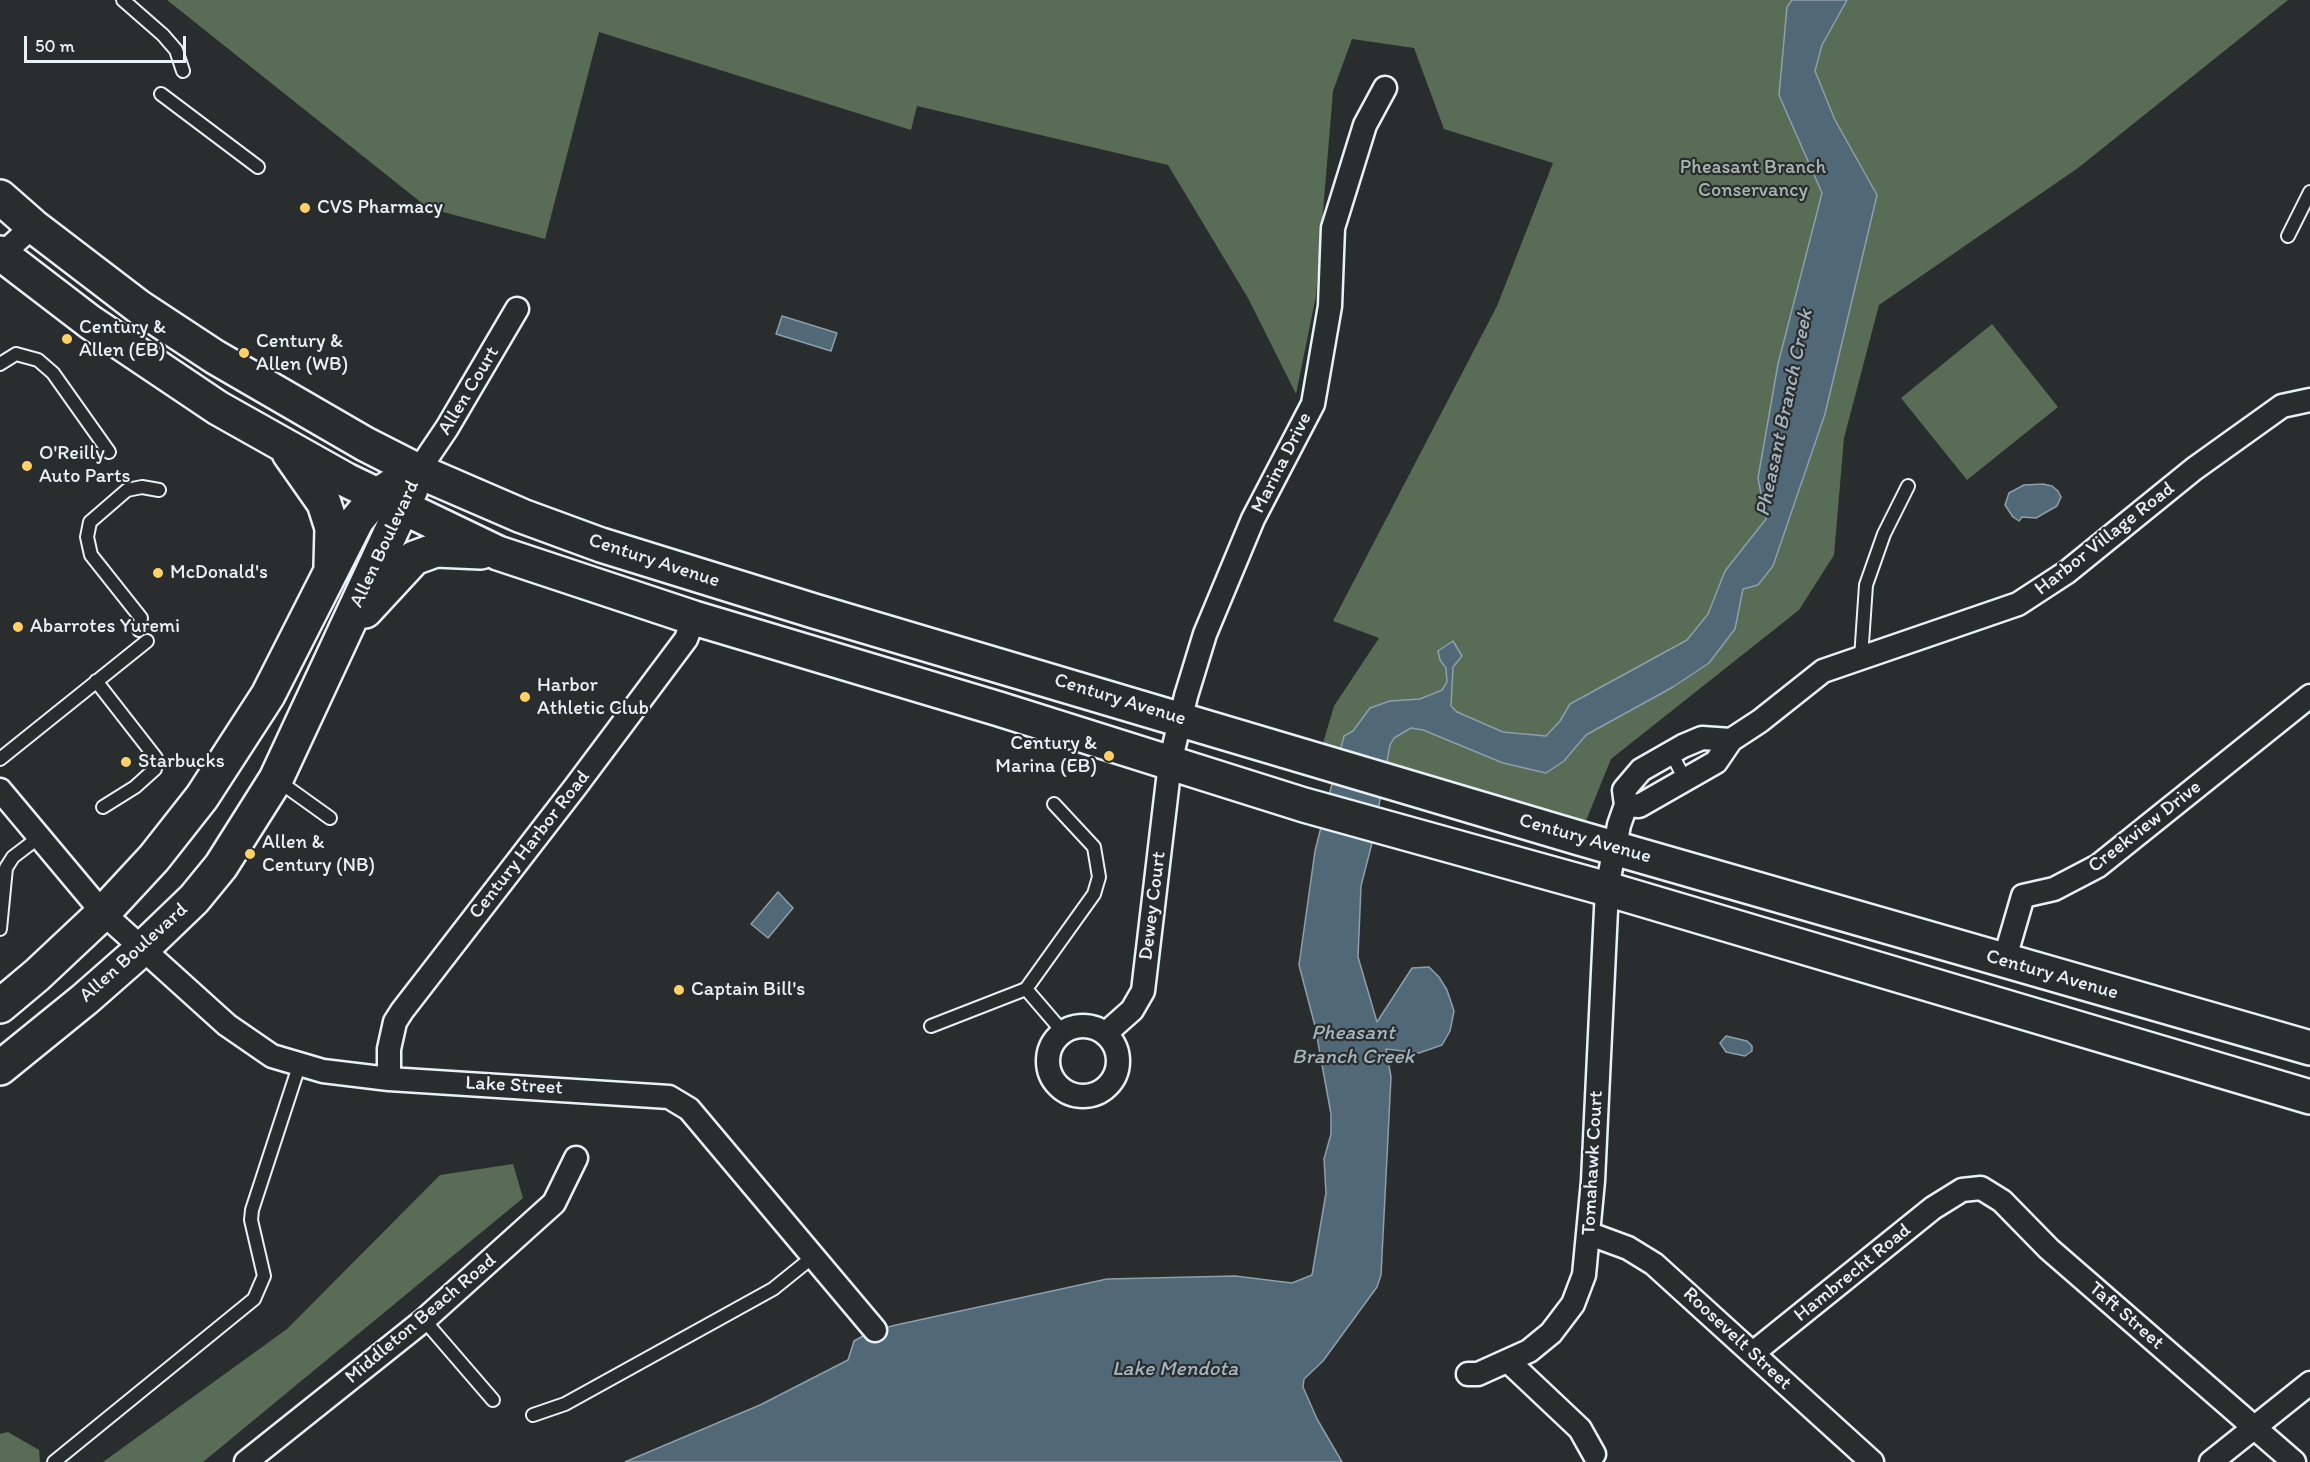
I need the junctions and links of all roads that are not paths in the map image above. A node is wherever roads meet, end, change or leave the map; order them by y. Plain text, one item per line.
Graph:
1 (123, 0) edge
2 (183, 71) dead end
3 (1385, 88) dead end
4 (161, 94) dead end
5 (258, 167) dead end
6 (2310, 192) edge
7 (0, 197) edge
8 (33, 226) junction
9 (2288, 236) dead end
10 (0, 254) edge
11 (517, 309) dead end
12 (0, 364) edge
13 (2310, 400) edge
14 (284, 447) junction
15 (110, 452) dead end
16 (418, 471) junction
17 (1908, 486) dead end
18 (159, 490) dead end
19 (391, 502) junction
20 (498, 553) junction
21 (331, 572) junction
22 (693, 618) junction
23 (139, 630) dead end
24 (344, 634) junction
25 (147, 641) dead end
26 (1861, 658) junction
27 (96, 681) junction
28 (2310, 696) edge
29 (1181, 718) junction
30 (1731, 740) junction
31 (1671, 752) junction
32 (0, 759) edge
33 (1170, 763) junction
34 (276, 779) junction
35 (1685, 780) junction
36 (0, 790) edge
37 (1054, 804) dead end
38 (1626, 806) junction
39 (103, 807) dead end
40 (330, 818) dead end
41 (38, 838) junction
42 (1615, 848) junction
43 (1607, 889) junction
44 (103, 913) junction
45 (0, 929) edge
46 (143, 948) junction
47 (2004, 961) junction
48 (1026, 989) junction
49 (0, 1006) edge
50 (931, 1026) dead end
51 (1063, 1032) junction
52 (1105, 1034) junction
53 (2310, 1048) edge
54 (299, 1066) junction
55 (0, 1068) edge
56 (389, 1079) junction
57 (2310, 1097) edge
58 (576, 1158) dead end
59 (1954, 1194) joint
60 (1590, 1234) junction
61 (814, 1256) junction
62 (424, 1320) junction
63 (875, 1330) dead end
64 (1753, 1353) junction
65 (1508, 1361) junction
66 (1468, 1374) dead end
67 (2310, 1383) edge
68 (493, 1400) dead end
69 (533, 1416) dead end
70 (2254, 1427) junction
71 (1594, 1454) dead end
72 (54, 1462) edge
73 (246, 1462) edge
74 (1872, 1462) edge
75 (2211, 1462) edge
76 (2294, 1462) edge

1 - 2 lane
3 - 29 street, Marina Drive
4 - 5 lane
6 - 9 lane
7 - 8 main road, Century Avenue
8 - 10 street
8 - 16 main road, Century Avenue
10 - 14 main road
11 - 16 street, Allen Court
12 - 15 lane
13 - 26 street, Harbor Village Road
14 - 19 main road
14 - 21 main road
16 - 19 main road, Allen Boulevard
16 - 29 main road, Century Avenue
17 - 26 lane
18 - 23 lane
19 - 20 main road
19 - 21 main road, Allen Boulevard
19 - 24 main road, Allen Boulevard
20 - 22 main road
20 - 24 main road
21 - 44 main road, Allen Boulevard
22 - 33 main road
22 - 56 street, Century Harbor Road
24 - 34 main road, Allen Boulevard
25 - 27 lane
26 - 30 street, Harbor Village Road
27 - 32 lane
27 - 39 lane
28 - 47 street, Creekview Drive
29 - 33 street, Marina Drive
29 - 42 main road, Century Avenue
30 - 31 street
30 - 35 street, Harbor Village Road
31 - 35 lane
31 - 38 street
33 - 43 main road
33 - 52 street, Dewey Court
34 - 40 lane
34 - 46 main road, Allen Boulevard
35 - 38 street, Harbor Village Road
36 - 41 street, Lake Street
37 - 48 lane
38 - 42 street
41 - 44 street, Lake Street
41 - 45 lane
42 - 43 street
42 - 47 main road, Century Avenue
43 - 57 main road
43 - 60 street, Tomahawk Court
44 - 46 street, Lake Street
44 - 49 main road, Allen Boulevard
46 - 54 street, Lake Street
46 - 55 main road, Allen Boulevard
47 - 53 main road, Century Avenue
48 - 50 lane
48 - 51 lane
51 - 52 street
51 - 52 street
54 - 56 street, Lake Street
54 - 72 lane
56 - 61 street, Lake Street
58 - 62 street, Middleton Beach Road
59 - 64 street, Hambrecht Road
59 - 70 street, Taft Street
60 - 64 street, Roosevelt Street
60 - 65 street, Tomahawk Court
61 - 63 street, Lake Street
61 - 69 lane
62 - 68 lane
62 - 73 street, Middleton Beach Road
64 - 74 street, Roosevelt Street
65 - 66 street, Tomahawk Court
65 - 71 street
67 - 70 street
70 - 75 street
70 - 76 street, Taft Street

